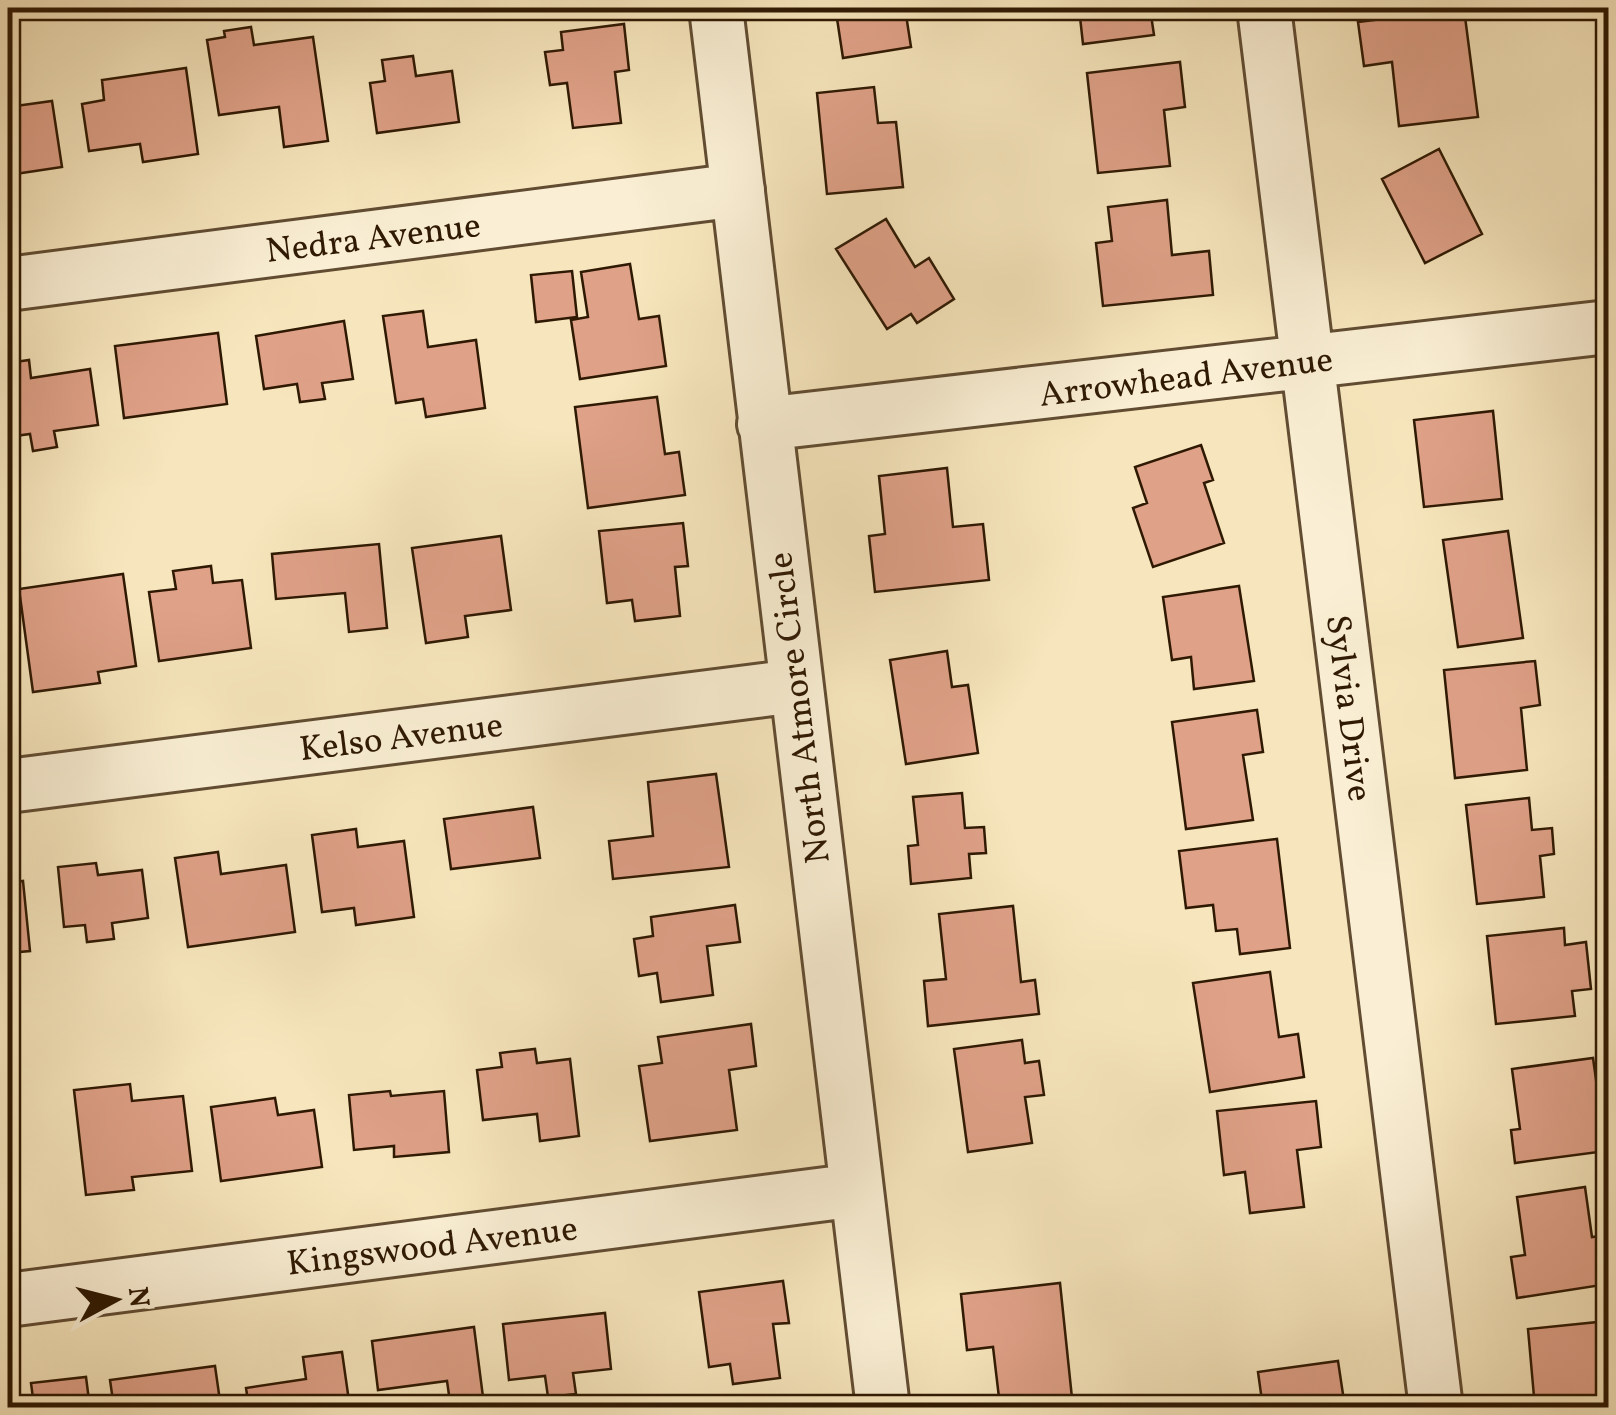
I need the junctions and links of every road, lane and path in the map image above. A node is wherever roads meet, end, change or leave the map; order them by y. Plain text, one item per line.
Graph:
1 (716, 8) edge
2 (1264, 8) edge
3 (738, 190) junction
4 (8, 284) edge
5 (1608, 327) edge
6 (1307, 362) junction
7 (764, 424) junction
8 (795, 686) junction
9 (8, 786) edge
10 (857, 1190) junction
11 (8, 1300) edge
12 (884, 1408) edge
13 (1436, 1408) edge

1 - 3 street, North Atmore Circle
2 - 6 street, Sylvia Drive
3 - 4 street, Nedra Avenue
3 - 7 street, North Atmore Circle
5 - 6 street, Arrowhead Avenue
6 - 7 street, Arrowhead Avenue
6 - 13 street, Sylvia Drive
7 - 8 street, North Atmore Circle
8 - 9 street, Kelso Avenue
8 - 10 street, North Atmore Circle
10 - 11 street, Kingswood Avenue
10 - 12 street, North Atmore Circle

